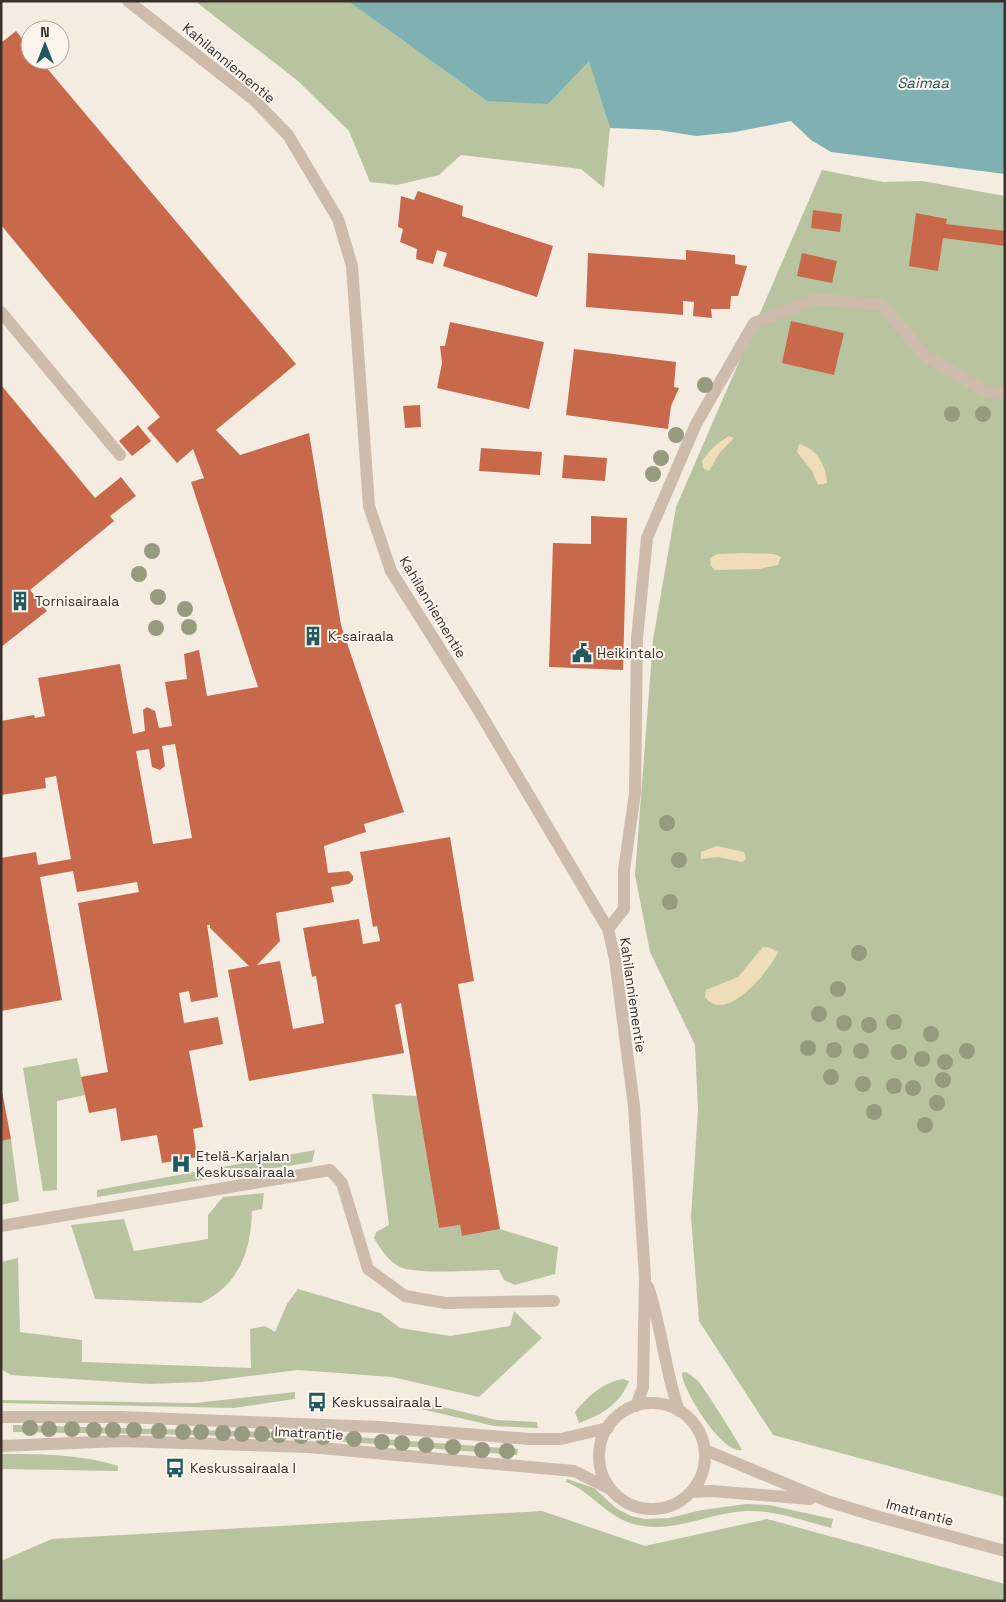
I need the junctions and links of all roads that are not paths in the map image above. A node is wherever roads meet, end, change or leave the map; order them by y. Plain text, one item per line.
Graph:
1 (128, 1) edge
2 (1, 312) edge
3 (1005, 394) edge
4 (120, 455) dead end
5 (608, 929) junction
6 (1, 1226) edge
7 (645, 1278) junction
8 (554, 1301) dead end
9 (636, 1406) junction
10 (679, 1411) junction
11 (1, 1417) edge
12 (608, 1428) junction
13 (1, 1446) edge
14 (705, 1450) junction
15 (610, 1489) junction
16 (691, 1492) junction
17 (828, 1501) junction
18 (1005, 1551) edge

1 - 5 street, Kahilanniementie
2 - 4 street
3 - 5 street
5 - 7 street, Kahilanniementie
6 - 8 street
7 - 9 street, Kahilanniementie
7 - 10 street, Kahilanniementie
9 - 10 street
9 - 12 street
10 - 14 street
11 - 12 street, Imatrantie
12 - 15 street
13 - 15 street, Imatrantie
14 - 16 street
14 - 17 street, Imatrantie
15 - 16 street
16 - 17 street, Imatrantie
17 - 18 street, Imatrantie

